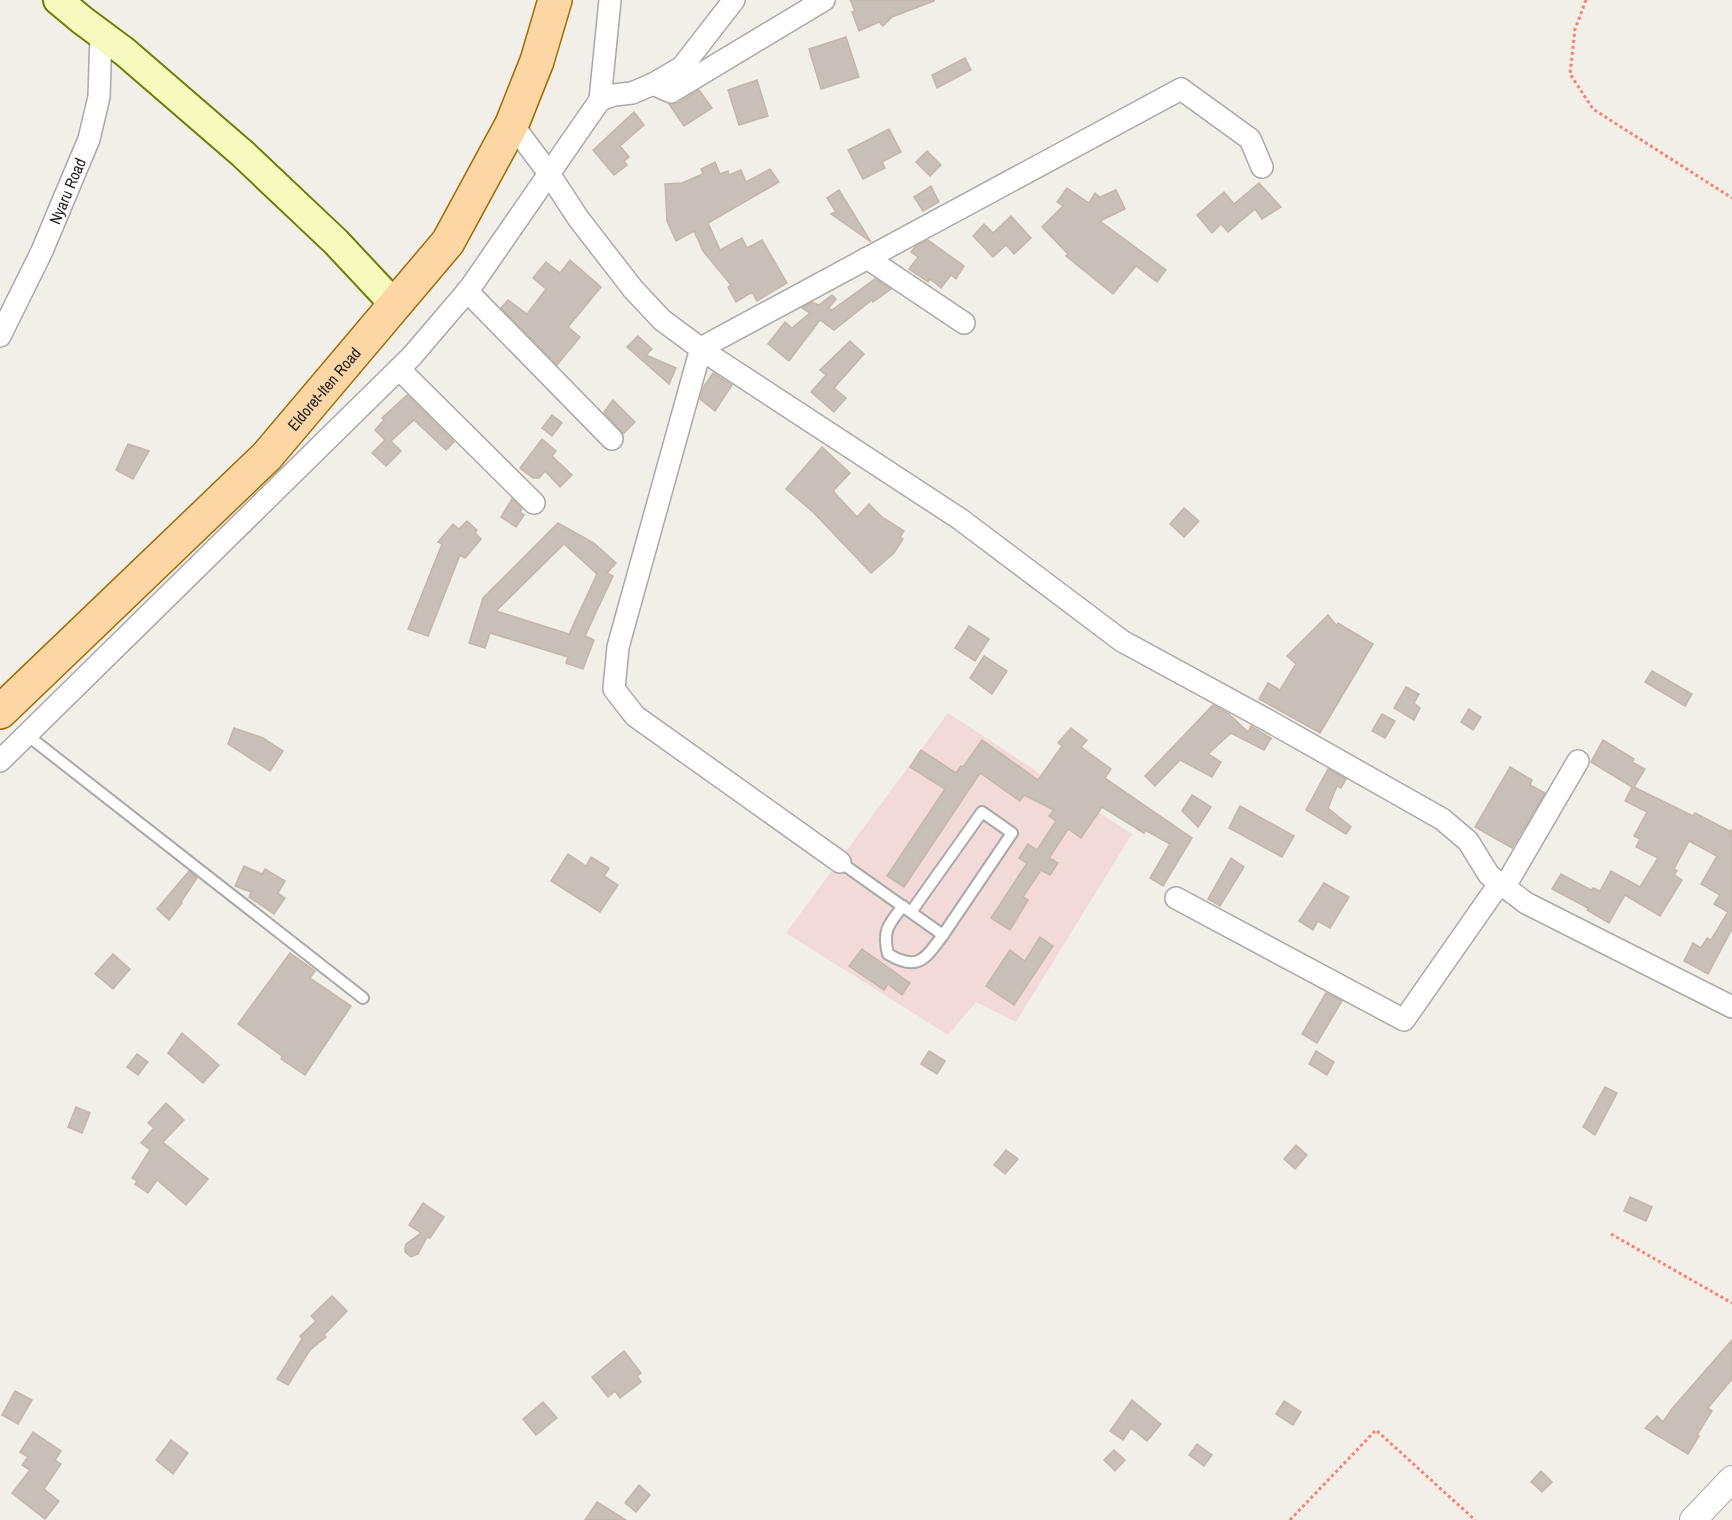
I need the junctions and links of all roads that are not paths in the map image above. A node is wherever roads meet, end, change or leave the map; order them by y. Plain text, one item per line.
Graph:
1 (58, 0) edge
2 (555, 0) edge
3 (610, 0) edge
4 (734, 0) edge
5 (824, 0) edge
6 (91, 27) junction
7 (653, 84) junction
8 (600, 100) junction
9 (512, 124) junction
10 (1262, 167) dead end
11 (548, 172) junction
12 (867, 258) junction
13 (467, 291) junction
14 (394, 304) junction
15 (964, 323) dead end
16 (0, 336) edge
17 (701, 348) junction
18 (399, 369) junction
19 (612, 439) dead end
20 (534, 503) dead end
21 (0, 712) edge
22 (27, 735) junction
23 (0, 761) edge
24 (1578, 761) dead end
25 (840, 862) joint
26 (1499, 884) junction
27 (1176, 898) dead end
28 (907, 909) junction
29 (943, 935) junction
30 (363, 998) dead end
31 (1732, 1007) edge
32 (1732, 1479) edge
33 (1693, 1520) edge

1 - 6 main road
2 - 9 main road, Eldoret-Iten Road
3 - 8 street
4 - 7 street
5 - 7 street
6 - 14 main road
6 - 16 street, Nyaru Road
7 - 8 street
8 - 11 street
9 - 11 street
9 - 14 main road, Eldoret-Iten Road
10 - 12 street
11 - 13 street
11 - 17 street
12 - 15 street
12 - 17 street
13 - 18 street
13 - 19 street
14 - 21 main road, Eldoret-Iten Road
17 - 25 street
17 - 26 street
18 - 20 street
18 - 22 street
21 - 22 street
22 - 23 street
22 - 30 lane
24 - 26 street
25 - 28 lane
26 - 27 street
26 - 31 street
28 - 29 lane
28 - 29 lane
28 - 29 lane
32 - 33 street

